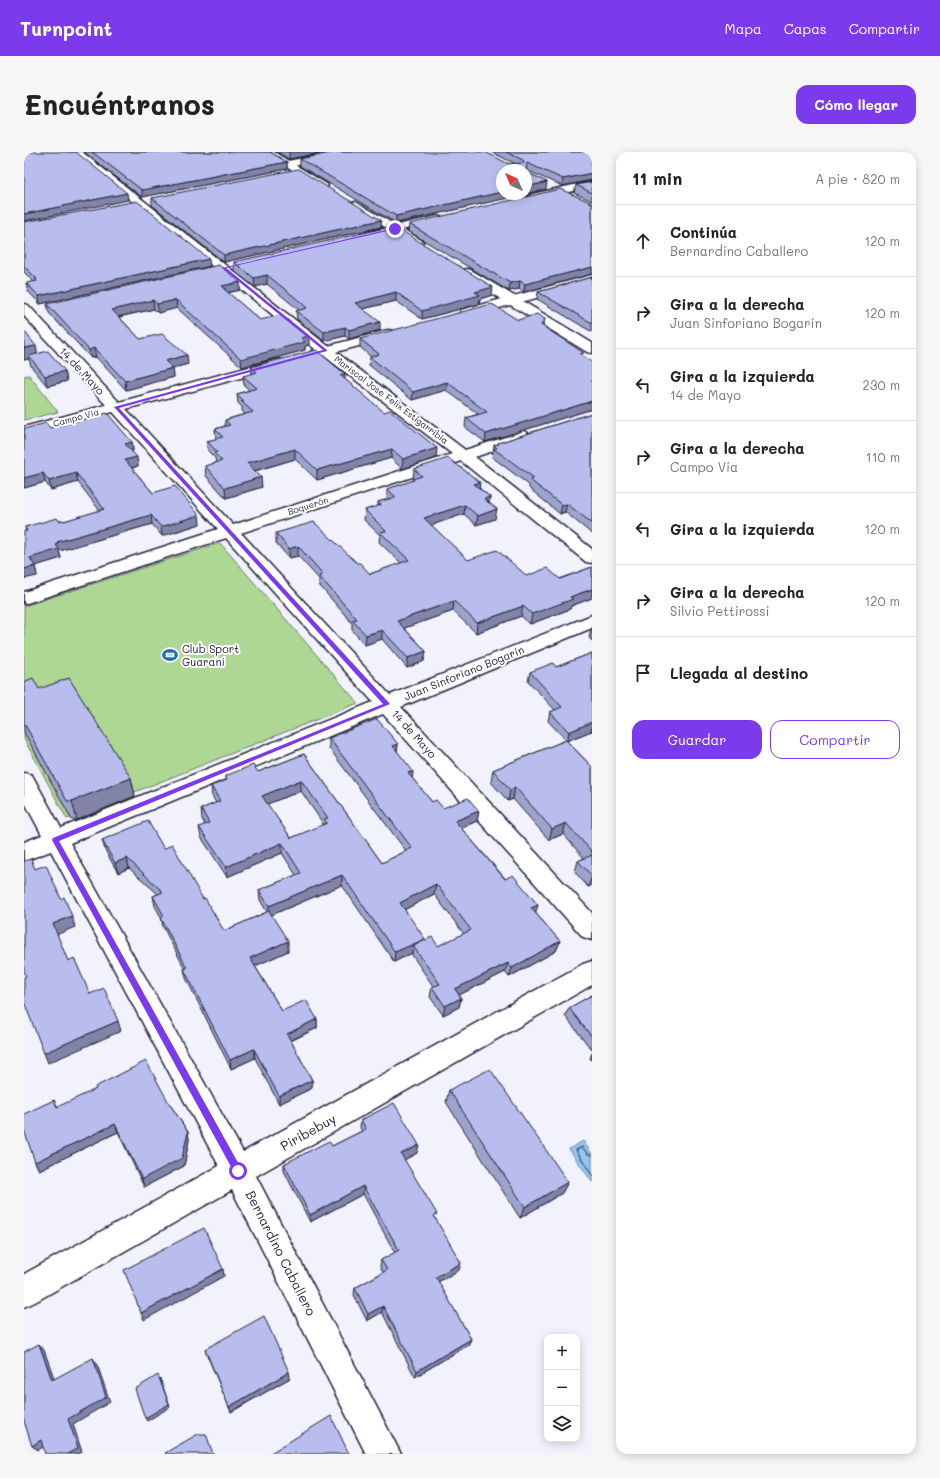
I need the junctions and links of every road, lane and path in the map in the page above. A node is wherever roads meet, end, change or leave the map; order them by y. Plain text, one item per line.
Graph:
1 (78, 152) edge
2 (267, 152) edge
3 (347, 152) edge
4 (286, 169) junction
5 (546, 184) edge
6 (592, 184) edge
7 (560, 191) junction
8 (334, 192) edge
9 (573, 197) edge
10 (532, 198) edge
11 (157, 200) edge
12 (347, 200) edge
13 (142, 202) junction
14 (126, 206) edge
15 (447, 217) edge
16 (395, 229) junction
17 (356, 238) edge
18 (427, 249) edge
19 (239, 264) edge
20 (224, 268) junction
21 (460, 269) edge
22 (209, 271) edge
23 (592, 279) edge
24 (512, 300) junction
25 (30, 311) edge
26 (453, 316) edge
27 (401, 330) edge
28 (592, 349) edge
29 (326, 351) junction
30 (116, 407) junction
31 (539, 431) edge
32 (24, 432) edge
33 (464, 456) junction
34 (229, 532) junction
35 (592, 558) edge
36 (24, 598) edge
37 (592, 621) edge
38 (387, 704) junction
39 (24, 781) edge
40 (55, 840) junction
41 (24, 852) edge
42 (592, 930) edge
43 (592, 972) edge
44 (238, 1171) junction
45 (24, 1291) edge
46 (384, 1454) edge

1 - 13 street, Mariscal Jose Felix Estigarribia
2 - 4 street
3 - 4 street
4 - 8 street
5 - 7 street
6 - 7 street
7 - 9 street
7 - 10 street
11 - 13 street
12 - 16 street
13 - 14 street
13 - 20 street, Mariscal Jose Felix Estigarribia
15 - 16 street
16 - 17 street
16 - 18 street
19 - 20 street
20 - 22 street
20 - 29 street, Mariscal Jose Felix Estigarribia
21 - 24 street
23 - 24 street
24 - 26 street
24 - 28 street
25 - 30 street, 14 de Mayo
27 - 29 street, Campo Vía
29 - 30 street, Campo Vía
29 - 33 street, Mariscal Jose Felix Estigarribia
30 - 32 street, Campo Vía
30 - 34 street, 14 de Mayo
31 - 33 street, Boquerón
33 - 34 street, Boquerón
33 - 35 street, Mariscal Jose Felix Estigarribia
34 - 36 street, Boquerón
34 - 38 street, 14 de Mayo
37 - 38 street, Juan Sinforiano Bogarín
38 - 40 street, Juan Sinforiano Bogarín
38 - 42 street, 14 de Mayo
39 - 40 street, Bernardino Caballero
40 - 41 street, Juan Sinforiano Bogarín
40 - 44 street, Bernardino Caballero
43 - 44 street, Piribebuy
44 - 45 street, Piribebuy
44 - 46 street, Bernardino Caballero

